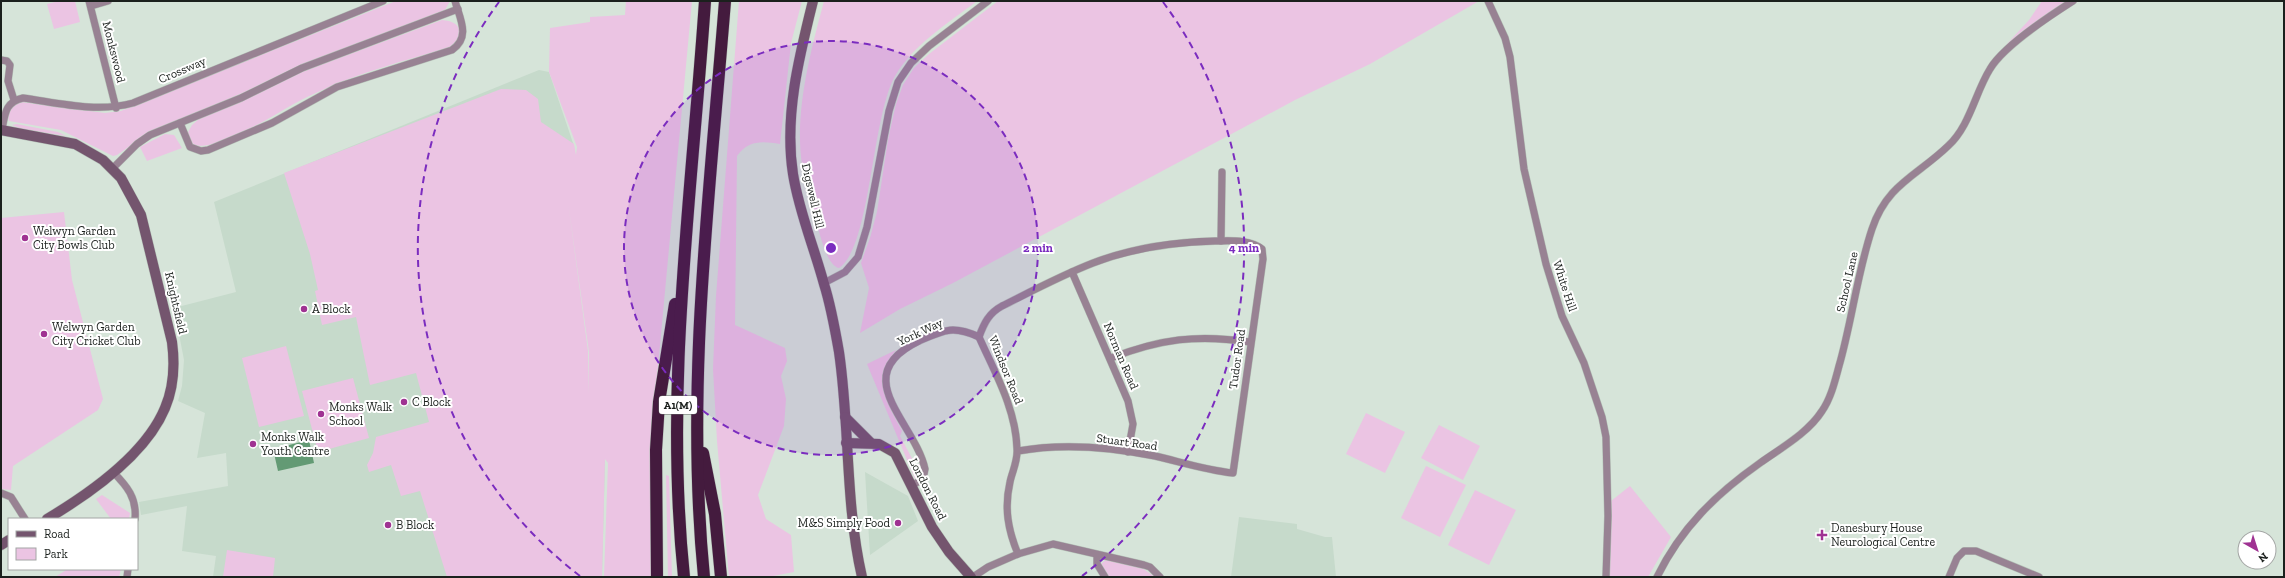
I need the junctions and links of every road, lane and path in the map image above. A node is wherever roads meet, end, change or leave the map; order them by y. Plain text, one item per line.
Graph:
1 (108, 1) edge
2 (383, 1) edge
3 (455, 1) edge
4 (705, 1) edge
5 (725, 1) edge
6 (812, 1) edge
7 (988, 1) edge
8 (1488, 1) edge
9 (2073, 1) edge
10 (90, 4) edge
11 (458, 9) junction
12 (1, 60) edge
13 (14, 100) junction
14 (116, 108) junction
15 (180, 123) junction
16 (2, 130) edge
17 (112, 169) junction
18 (1222, 172) dead end
19 (687, 233) junction
20 (1221, 241) junction
21 (1262, 249) joint
22 (1072, 272) junction
23 (824, 283) junction
24 (979, 337) junction
25 (1250, 342) junction
26 (1111, 358) junction
27 (845, 417) junction
28 (697, 424) junction
29 (870, 442) junction
30 (846, 443) junction
31 (1018, 451) junction
32 (1128, 452) junction
33 (113, 472) junction
34 (1233, 473) joint
35 (911, 486) junction
36 (1, 493) edge
37 (24, 518) edge
38 (49, 518) edge
39 (135, 518) edge
40 (1018, 554) junction
41 (1097, 555) junction
42 (657, 577) edge
43 (684, 577) edge
44 (704, 577) edge
45 (721, 577) edge
46 (862, 577) edge
47 (972, 577) edge
48 (1105, 577) edge
49 (1160, 577) edge
50 (1606, 577) edge
51 (1658, 577) edge
52 (1949, 577) edge
53 (2039, 577) edge

1 - 10 street
2 - 14 street, Crossway
3 - 11 street
4 - 19 highway, A1(M)
5 - 28 highway, A1(M)
6 - 23 street, Digswell Hill
7 - 23 street
8 - 50 street, White Hill
9 - 51 street, School Lane
10 - 14 street, Monkswood
11 - 15 street
11 - 15 street
12 - 13 street
13 - 14 street, Crossway
13 - 16 street
15 - 17 street
16 - 17 street, Knightsfield
17 - 33 street, Knightsfield
18 - 20 street
19 - 42 highway, A1(M)
19 - 43 highway, A1(M)
20 - 21 street, Windsor Road
20 - 22 street, Windsor Road
21 - 25 street, Tudor Road
22 - 24 street, Windsor Road
22 - 26 street, Norman Road
23 - 27 street, Digswell Hill
24 - 31 street, Windsor Road
24 - 35 street, York Way
25 - 26 street
25 - 34 street, Tudor Road
26 - 32 street, Norman Road
27 - 29 street
27 - 30 street, Digswell Hill
28 - 44 highway, A1(M)
28 - 45 highway, A1(M)
29 - 30 street, London Road
29 - 35 street, London Road
30 - 46 street, Digswell Hill
31 - 32 street, Stuart Road
31 - 40 street, Windsor Road
32 - 34 street, Stuart Road
33 - 38 street, Knightsfield
33 - 39 street
35 - 47 street, London Road
36 - 37 street
40 - 41 street
40 - 47 street
41 - 48 street
41 - 49 street
52 - 53 street

